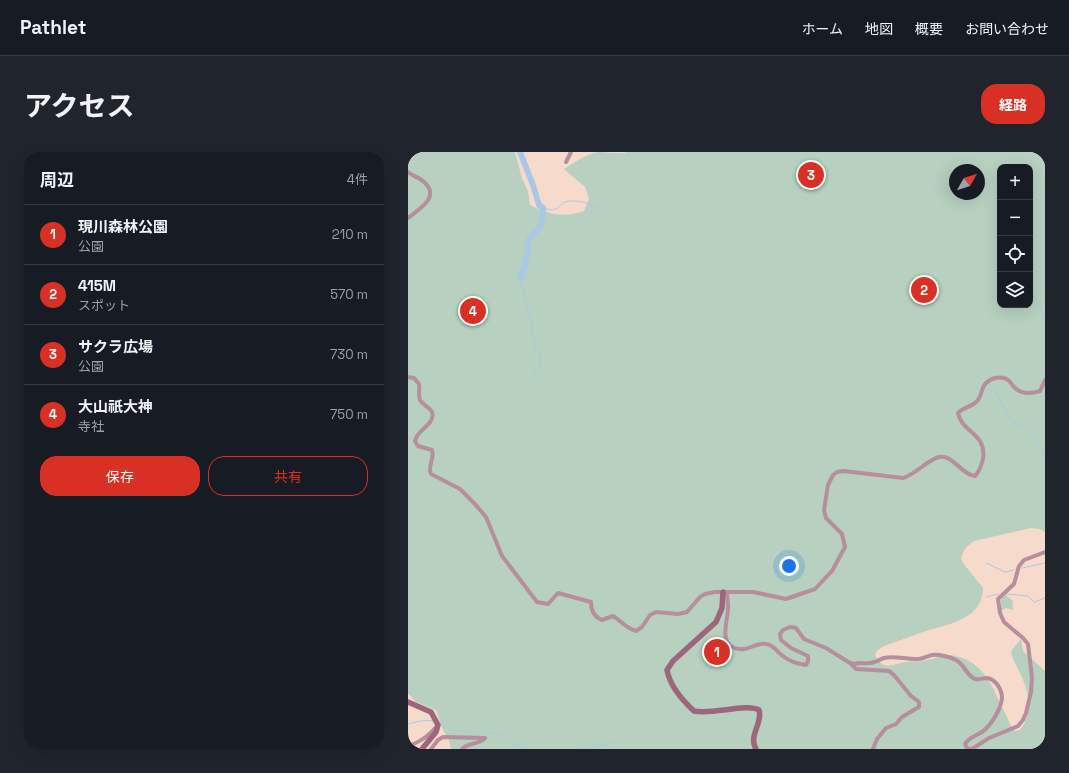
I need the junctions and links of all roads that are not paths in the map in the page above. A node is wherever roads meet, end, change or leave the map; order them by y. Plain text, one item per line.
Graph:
1 (571, 152) edge
2 (566, 162) dead end
3 (408, 172) edge
4 (408, 218) edge
5 (408, 377) edge
6 (1045, 380) edge
7 (1045, 552) edge
8 (725, 592) junction
9 (850, 663) junction
10 (408, 702) edge
11 (438, 725) junction
12 (408, 746) edge
13 (423, 749) edge
14 (431, 749) edge
15 (462, 749) edge
16 (756, 749) edge
17 (873, 749) edge
18 (971, 749) edge

1 - 2 street
3 - 4 street
5 - 8 street
6 - 8 street
7 - 18 street
8 - 9 street
8 - 16 street
9 - 17 street
9 - 18 street
10 - 11 street
11 - 12 street
11 - 13 street
14 - 15 street

